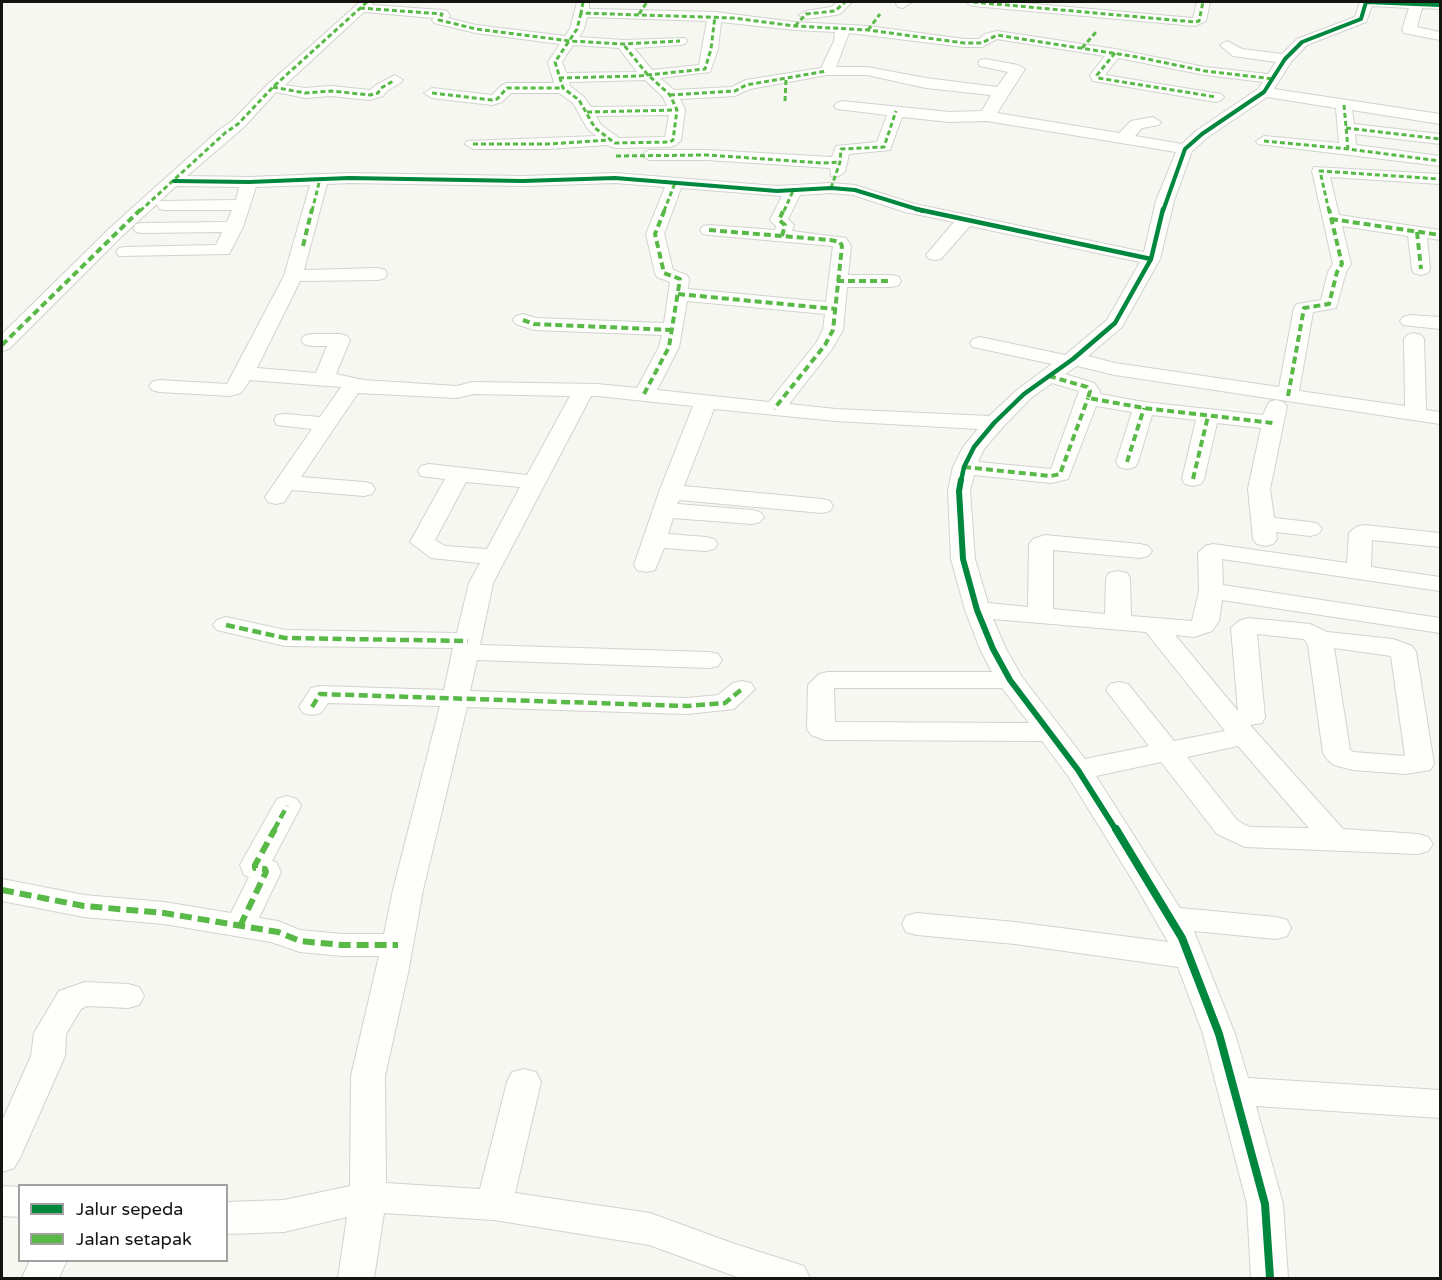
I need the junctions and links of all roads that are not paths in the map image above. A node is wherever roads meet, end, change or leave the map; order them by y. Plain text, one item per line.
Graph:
1 (647, 2) edge
2 (845, 2) edge
3 (973, 2) edge
4 (1105, 2) edge
5 (1366, 2) edge
6 (364, 5) edge
7 (1440, 5) edge
8 (1202, 6) edge
9 (582, 7) edge
10 (1416, 8) junction
11 (639, 14) junction
12 (880, 14) dead end
13 (715, 16) junction
14 (1440, 18) edge
15 (868, 30) junction
16 (791, 32) junction
17 (1096, 32) dead end
18 (842, 35) junction
19 (1440, 36) edge
20 (570, 41) junction
21 (680, 41) dead end
22 (1408, 42) dead end
23 (623, 44) junction
24 (1227, 45) dead end
25 (1082, 48) junction
26 (1440, 48) edge
27 (1114, 53) junction
28 (879, 62) dead end
29 (985, 63) dead end
30 (829, 65) junction
31 (647, 74) junction
32 (1274, 77) junction
33 (786, 79) junction
34 (395, 80) dead end
35 (561, 83) junction
36 (273, 87) junction
37 (1001, 92) junction
38 (432, 93) dead end
39 (670, 95) junction
40 (1216, 97) dead end
41 (785, 101) dead end
42 (1344, 105) junction
43 (842, 106) dead end
44 (677, 110) junction
45 (896, 111) junction
46 (587, 112) junction
47 (987, 116) junction
48 (1440, 119) edge
49 (1154, 122) dead end
50 (1346, 128) junction
51 (1123, 139) junction
52 (1440, 139) edge
53 (1264, 141) dead end
54 (473, 144) dead end
55 (614, 146) junction
56 (1185, 149) junction
57 (1348, 149) junction
58 (1440, 161) edge
59 (840, 162) junction
60 (615, 178) junction
61 (320, 179) junction
62 (1440, 179) edge
63 (174, 181) junction
64 (249, 183) junction
65 (675, 183) junction
66 (831, 188) junction
67 (793, 191) junction
68 (165, 205) dead end
69 (243, 205) junction
70 (1331, 219) junction
71 (966, 220) junction
72 (234, 227) junction
73 (142, 228) dead end
74 (709, 230) dead end
75 (1417, 232) junction
76 (782, 236) junction
77 (1440, 236) edge
78 (125, 252) dead end
79 (935, 255) dead end
80 (1151, 259) junction
81 (1420, 269) dead end
82 (378, 274) dead end
83 (293, 276) junction
84 (837, 281) junction
85 (892, 281) dead end
86 (678, 294) junction
87 (836, 309) junction
88 (523, 320) dead end
89 (1440, 323) edge
90 (673, 330) junction
91 (311, 340) dead end
92 (980, 343) dead end
93 (2, 345) edge
94 (1071, 361) junction
95 (244, 374) junction
96 (1049, 376) junction
97 (323, 380) junction
98 (159, 386) dead end
99 (352, 386) junction
100 (583, 391) junction
101 (644, 394) junction
102 (1283, 395) junction
103 (1088, 398) junction
104 (706, 401) junction
105 (1144, 408) junction
106 (774, 409) junction
107 (1416, 414) junction
108 (1208, 416) junction
109 (1440, 418) edge
110 (285, 420) dead end
111 (994, 423) junction
112 (1273, 423) junction
113 (326, 424) junction
114 (1127, 462) dead end
115 (964, 467) junction
116 (429, 471) dead end
117 (459, 474) junction
118 (1193, 479) dead end
119 (534, 482) junction
120 (364, 489) dead end
121 (667, 501) junction
122 (822, 506) dead end
123 (752, 517) dead end
124 (1310, 529) dead end
125 (654, 540) junction
126 (1440, 540) edge
127 (706, 544) dead end
128 (1140, 551) dead end
129 (494, 557) junction
130 (646, 565) dead end
131 (1359, 572) junction
132 (1118, 578) dead end
133 (1440, 584) edge
134 (1211, 591) junction
135 (977, 610) junction
136 (1040, 616) junction
137 (1118, 622) junction
138 (226, 625) dead end
139 (1154, 626) junction
140 (1203, 626) junction
141 (1440, 626) edge
142 (1244, 633) junction
143 (1319, 639) junction
144 (466, 647) junction
145 (710, 660) dead end
146 (1010, 680) junction
147 (742, 689) dead end
148 (1119, 690) dead end
149 (455, 697) junction
150 (312, 707) dead end
151 (1248, 727) junction
152 (1050, 732) junction
153 (1170, 753) junction
154 (1430, 764) edge
155 (1078, 770) junction
156 (287, 806) dead end
157 (1335, 839) junction
158 (1418, 844) dead end
159 (2, 890) edge
160 (1170, 918) junction
161 (917, 924) dead end
162 (240, 926) junction
163 (1276, 928) dead end
164 (398, 945) junction
165 (1190, 957) junction
166 (128, 996) dead end
167 (524, 1082) dead end
168 (1235, 1091) junction
169 (1440, 1104) edge
170 (2, 1158) edge
171 (368, 1197) junction
172 (2, 1201) edge
173 (18, 1202) edge
174 (494, 1205) junction
175 (228, 1218) edge
176 (47, 1262) edge
177 (40, 1278) edge
178 (356, 1278) edge
179 (791, 1278) edge
180 (1270, 1278) edge

1 - 11 street
2 - 16 street
3 - 8 street
4 - 8 street
5 - 10 street
5 - 32 street
6 - 20 street
6 - 36 street
7 - 10 street
9 - 11 street
9 - 20 street
10 - 14 street
10 - 19 street
11 - 13 street
12 - 15 street
13 - 16 street
13 - 31 street
15 - 18 street
15 - 25 street
16 - 18 street
17 - 25 street
18 - 30 street
20 - 23 street
20 - 35 street
21 - 23 street
22 - 26 street
23 - 31 street
24 - 32 street
25 - 27 street
27 - 32 street
27 - 40 street
28 - 30 street
29 - 37 street
30 - 33 street
30 - 37 street
31 - 35 street
31 - 39 street
32 - 42 street
32 - 56 street
33 - 39 street
33 - 41 street
34 - 36 street
35 - 38 street
35 - 46 street
36 - 63 street
37 - 47 street
39 - 44 street
42 - 48 street
42 - 50 street
43 - 45 street
44 - 46 street
44 - 55 street
45 - 47 street
45 - 59 street
46 - 55 street
47 - 51 street
49 - 51 street
50 - 52 street
50 - 57 street
51 - 56 street
53 - 57 street
54 - 55 street
55 - 59 street
55 - 60 street
56 - 80 street
57 - 58 street
59 - 66 street
60 - 61 street
60 - 65 street
61 - 64 street
61 - 83 street
62 - 70 street
63 - 64 street
63 - 93 street
64 - 69 street
65 - 67 street
65 - 86 street
66 - 67 street
66 - 71 street
67 - 76 street
68 - 69 street
69 - 72 street
70 - 75 street
70 - 102 street
71 - 79 street
71 - 80 street
72 - 73 street
72 - 78 street
74 - 76 street
75 - 77 street
75 - 81 street
76 - 84 street
80 - 94 street
82 - 83 street
83 - 95 street
84 - 85 street
84 - 87 street
86 - 87 street
86 - 90 street
87 - 106 street
88 - 90 street
89 - 107 street
90 - 101 street
91 - 97 street
92 - 94 street
94 - 96 street
94 - 102 street
95 - 97 street
95 - 98 street
96 - 103 street
96 - 111 street
97 - 99 street
99 - 100 street
99 - 113 street
100 - 101 street
100 - 119 street
101 - 104 street
102 - 107 street
102 - 112 street
103 - 105 street
103 - 115 street
104 - 106 street
104 - 121 street
105 - 108 street
105 - 114 street
106 - 111 street
107 - 109 street
108 - 112 street
108 - 118 street
110 - 113 street
111 - 115 street
112 - 124 street
113 - 120 street
115 - 135 street
116 - 117 street
117 - 119 street
117 - 129 street
119 - 129 street
121 - 122 street
121 - 123 street
121 - 125 street
125 - 127 street
125 - 130 street
126 - 131 street
128 - 136 street
129 - 144 street
131 - 133 street
131 - 134 street
132 - 137 street
134 - 140 street
134 - 141 street
135 - 136 street
135 - 146 street
136 - 137 street
137 - 139 street
138 - 144 street
139 - 140 street
139 - 151 street
140 - 142 street
142 - 143 street
142 - 151 street
143 - 154 street
143 - 154 street
144 - 145 street
144 - 149 street
146 - 152 street
146 - 152 street
147 - 149 street
148 - 153 street
149 - 150 street
149 - 164 street
151 - 153 street
151 - 157 street
152 - 155 street
153 - 155 street
153 - 157 street
155 - 160 street
156 - 162 street
157 - 158 street
159 - 162 street
160 - 163 street
160 - 165 street
161 - 165 street
162 - 164 street
164 - 171 street
165 - 168 street
166 - 170 street
167 - 174 street
168 - 169 street
168 - 180 street
171 - 174 street
171 - 175 street
171 - 178 street
172 - 173 street
174 - 179 street
176 - 177 street

